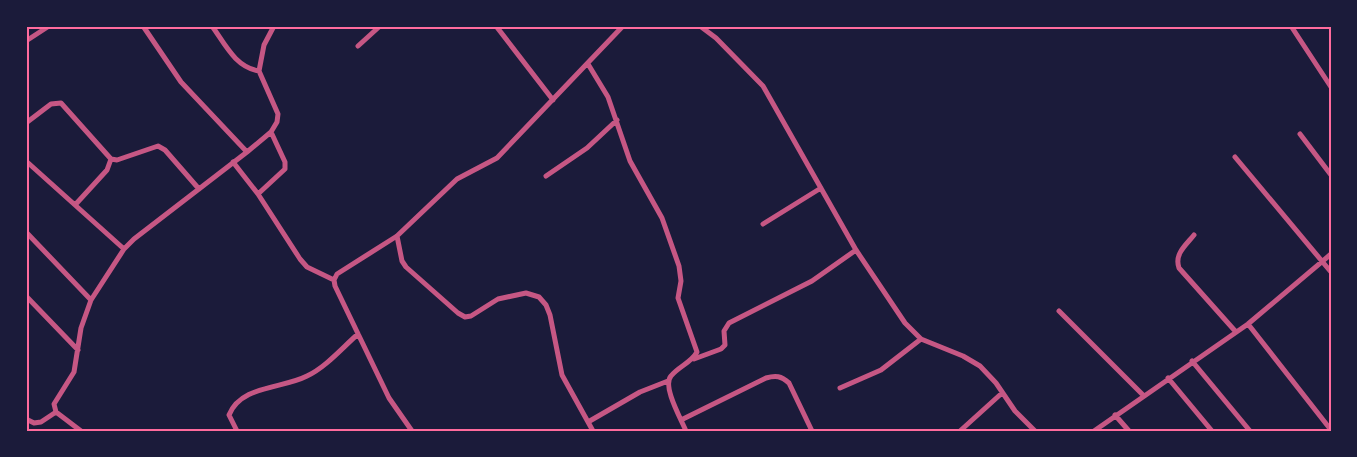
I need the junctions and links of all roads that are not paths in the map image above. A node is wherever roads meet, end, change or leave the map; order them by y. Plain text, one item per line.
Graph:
1 (49, 26) edge
2 (143, 26) edge
3 (212, 26) edge
4 (274, 26) edge
5 (380, 26) edge
6 (496, 26) edge
7 (623, 26) edge
8 (700, 26) edge
9 (1291, 26) edge
10 (26, 41) edge
11 (358, 46) dead end
12 (588, 64) junction
13 (259, 71) junction
14 (1331, 86) edge
15 (553, 100) junction
16 (617, 120) junction
17 (26, 123) edge
18 (271, 132) junction
19 (1300, 134) dead end
20 (247, 152) junction
21 (1235, 157) dead end
22 (111, 159) junction
23 (26, 162) edge
24 (233, 162) junction
25 (1331, 175) edge
26 (546, 176) dead end
27 (199, 188) junction
28 (821, 188) junction
29 (258, 194) junction
30 (75, 206) junction
31 (763, 224) dead end
32 (26, 232) edge
33 (1194, 235) dead end
34 (397, 236) junction
35 (124, 249) junction
36 (856, 250) junction
37 (1331, 254) edge
38 (1322, 261) junction
39 (1331, 272) edge
40 (334, 280) junction
41 (26, 296) edge
42 (91, 300) junction
43 (1059, 311) dead end
44 (1248, 324) junction
45 (1236, 332) junction
46 (358, 334) junction
47 (921, 339) junction
48 (78, 350) junction
49 (694, 359) junction
50 (1192, 362) junction
51 (1168, 378) junction
52 (668, 381) junction
53 (840, 388) dead end
54 (1002, 393) junction
55 (1143, 395) junction
56 (56, 412) junction
57 (1116, 415) junction
58 (26, 418) edge
59 (681, 420) junction
60 (588, 422) junction
61 (1331, 430) edge
62 (81, 431) edge
63 (237, 431) edge
64 (412, 431) edge
65 (593, 431) edge
66 (686, 431) edge
67 (812, 431) edge
68 (960, 431) edge
69 (1035, 431) edge
70 (1094, 431) edge
71 (1129, 431) edge
72 (1212, 431) edge
73 (1250, 431) edge

1 - 10 street
2 - 20 street
3 - 13 street
4 - 13 street
5 - 11 street
6 - 15 street
7 - 12 street
8 - 28 street
9 - 14 street
12 - 15 street
12 - 16 street
13 - 18 street
15 - 34 street
16 - 26 street
16 - 49 street
17 - 22 street
18 - 20 street
18 - 29 street
19 - 25 street
20 - 24 street
21 - 38 street
22 - 27 street
22 - 30 street
23 - 30 street
24 - 27 street
24 - 29 street
27 - 35 street
28 - 31 street
28 - 36 street
29 - 40 street
30 - 35 street
32 - 42 street
33 - 45 street
34 - 40 street
34 - 60 street
35 - 42 street
36 - 47 street
36 - 49 street
37 - 38 street
38 - 39 street
38 - 44 street
40 - 46 street
41 - 48 street
42 - 48 street
43 - 55 street
44 - 45 street
44 - 61 street
45 - 50 street
46 - 63 street
46 - 64 street
47 - 53 street
47 - 54 street
48 - 56 street
49 - 52 street
50 - 51 street
50 - 73 street
51 - 55 street
51 - 72 street
52 - 59 street
52 - 60 street
54 - 68 street
54 - 69 street
55 - 57 street
56 - 58 street
56 - 62 street
57 - 70 street
57 - 71 street
59 - 66 street
59 - 67 street
60 - 65 street

